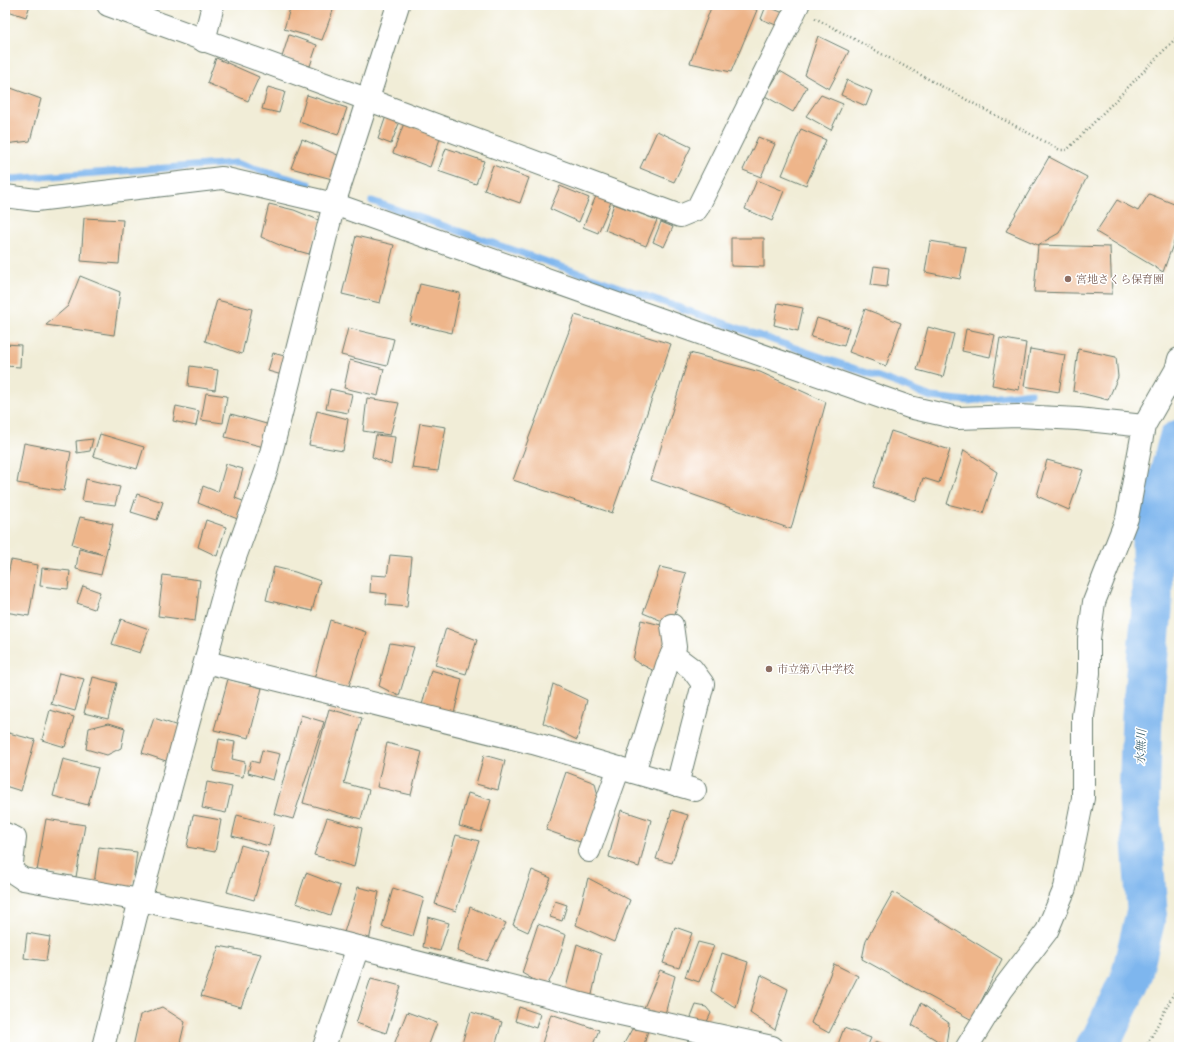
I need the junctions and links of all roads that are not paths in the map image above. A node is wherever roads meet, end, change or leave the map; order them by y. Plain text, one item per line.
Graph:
1 (108, 5) edge
2 (213, 5) edge
3 (398, 5) edge
4 (797, 6) edge
5 (204, 41) junction
6 (369, 100) junction
7 (5, 196) edge
8 (334, 204) junction
9 (1179, 359) edge
10 (1144, 426) junction
11 (672, 625) dead end
12 (672, 654) junction
13 (206, 662) junction
14 (626, 770) junction
15 (5, 834) edge
16 (589, 851) dead end
17 (140, 900) junction
18 (358, 947) junction
19 (103, 1047) edge
20 (324, 1047) edge
21 (772, 1047) edge
22 (967, 1047) edge

1 - 5 street
2 - 5 street
3 - 6 street
4 - 6 street
5 - 6 street
6 - 8 street
7 - 8 street
8 - 10 street
8 - 13 street
9 - 10 street
10 - 22 street
11 - 12 street
12 - 14 street
12 - 14 street
13 - 14 street
13 - 17 street
14 - 16 street
15 - 17 street
17 - 18 street
17 - 19 street
18 - 20 street
18 - 21 street

